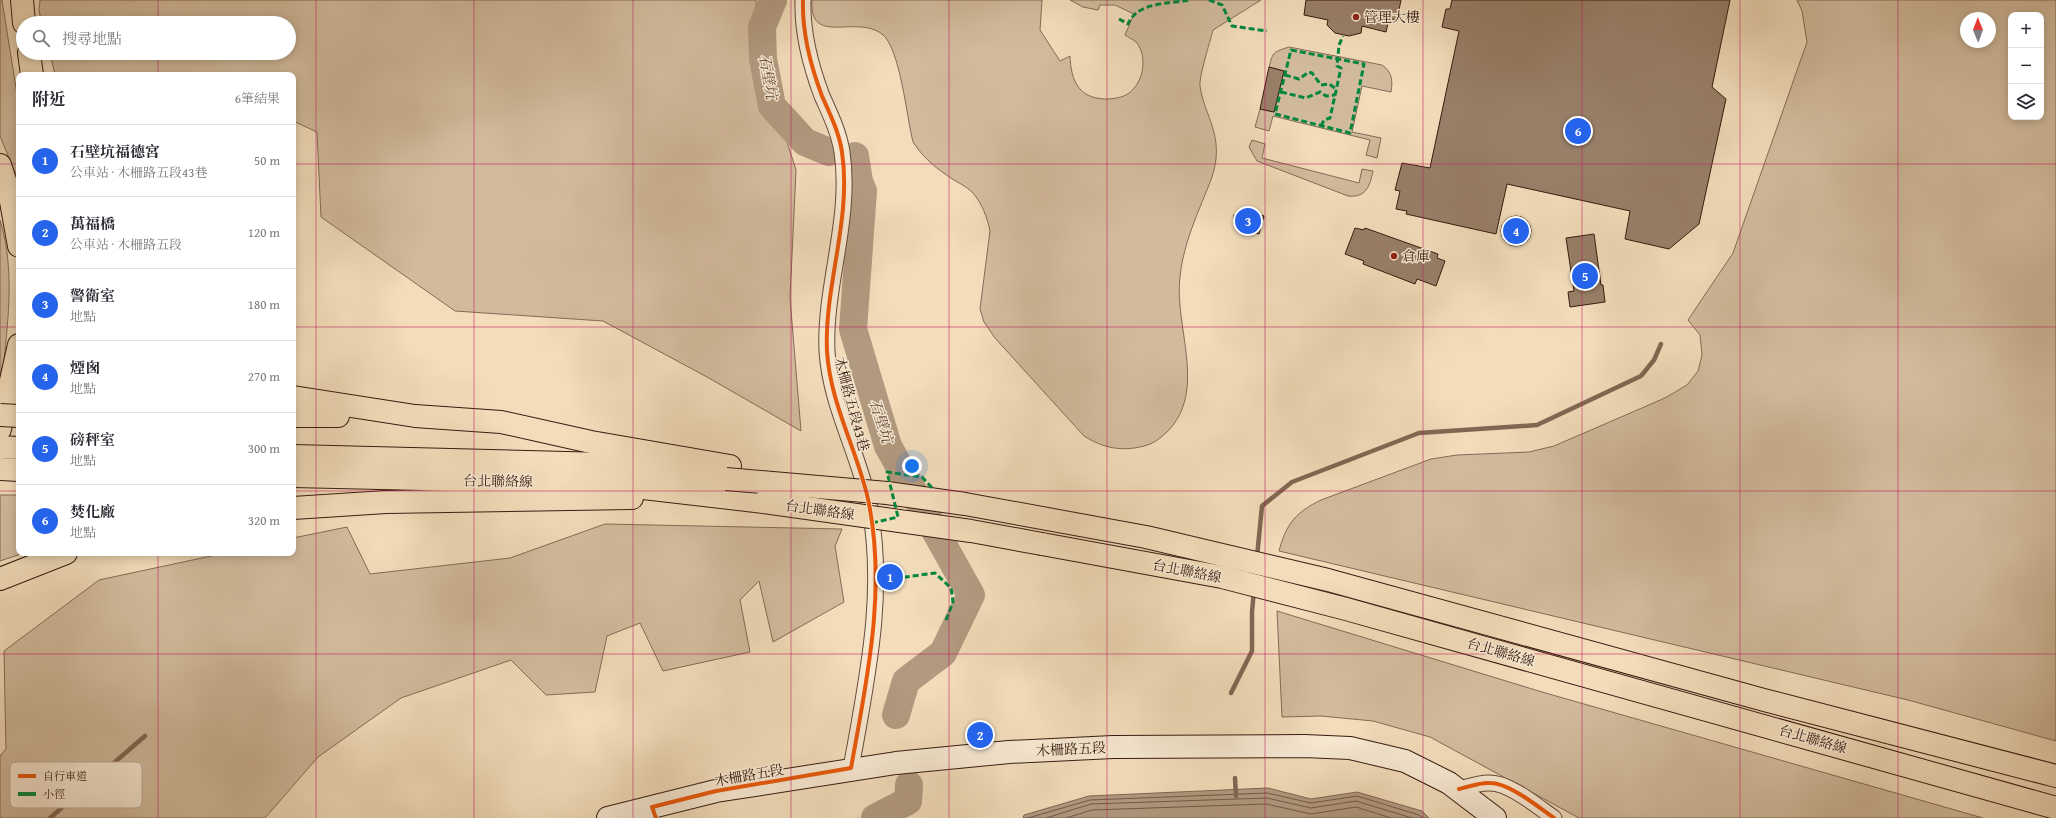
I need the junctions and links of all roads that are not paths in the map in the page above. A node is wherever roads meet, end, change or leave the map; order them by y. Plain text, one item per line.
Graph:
1 (22, 0) edge
2 (803, 0) edge
3 (23, 16) edge
4 (30, 60) edge
5 (32, 72) edge
6 (0, 164) edge
7 (16, 229) edge
8 (16, 359) edge
9 (296, 397) edge
10 (0, 415) edge
11 (16, 416) edge
12 (296, 416) edge
13 (415, 416) junction
14 (0, 429) edge
15 (0, 447) edge
16 (16, 448) edge
17 (296, 456) edge
18 (0, 469) edge
19 (16, 470) edge
20 (296, 476) edge
21 (727, 481) junction
22 (296, 508) edge
23 (58, 556) edge
24 (0, 579) edge
25 (851, 768) junction
26 (2056, 776) edge
27 (1459, 789) junction
28 (2056, 808) edge
29 (608, 818) edge
30 (1495, 818) edge
31 (1554, 818) edge

1 - 3 highway
2 - 25 street, 木柵路五段43巷
4 - 5 highway
6 - 7 highway
8 - 14 highway
9 - 13 highway
10 - 11 highway, bridge
12 - 13 highway
13 - 21 highway
15 - 16 highway
17 - 21 highway, 台北聯絡線
18 - 19 highway
20 - 21 highway, 台北聯絡線
21 - 22 highway
21 - 26 highway, 台北聯絡線, bridge
21 - 28 highway, 台北聯絡線, bridge
23 - 24 highway
25 - 27 main road, 木柵路五段
25 - 29 main road, 木柵路五段
27 - 30 main road, 木柵路五段
27 - 31 street

